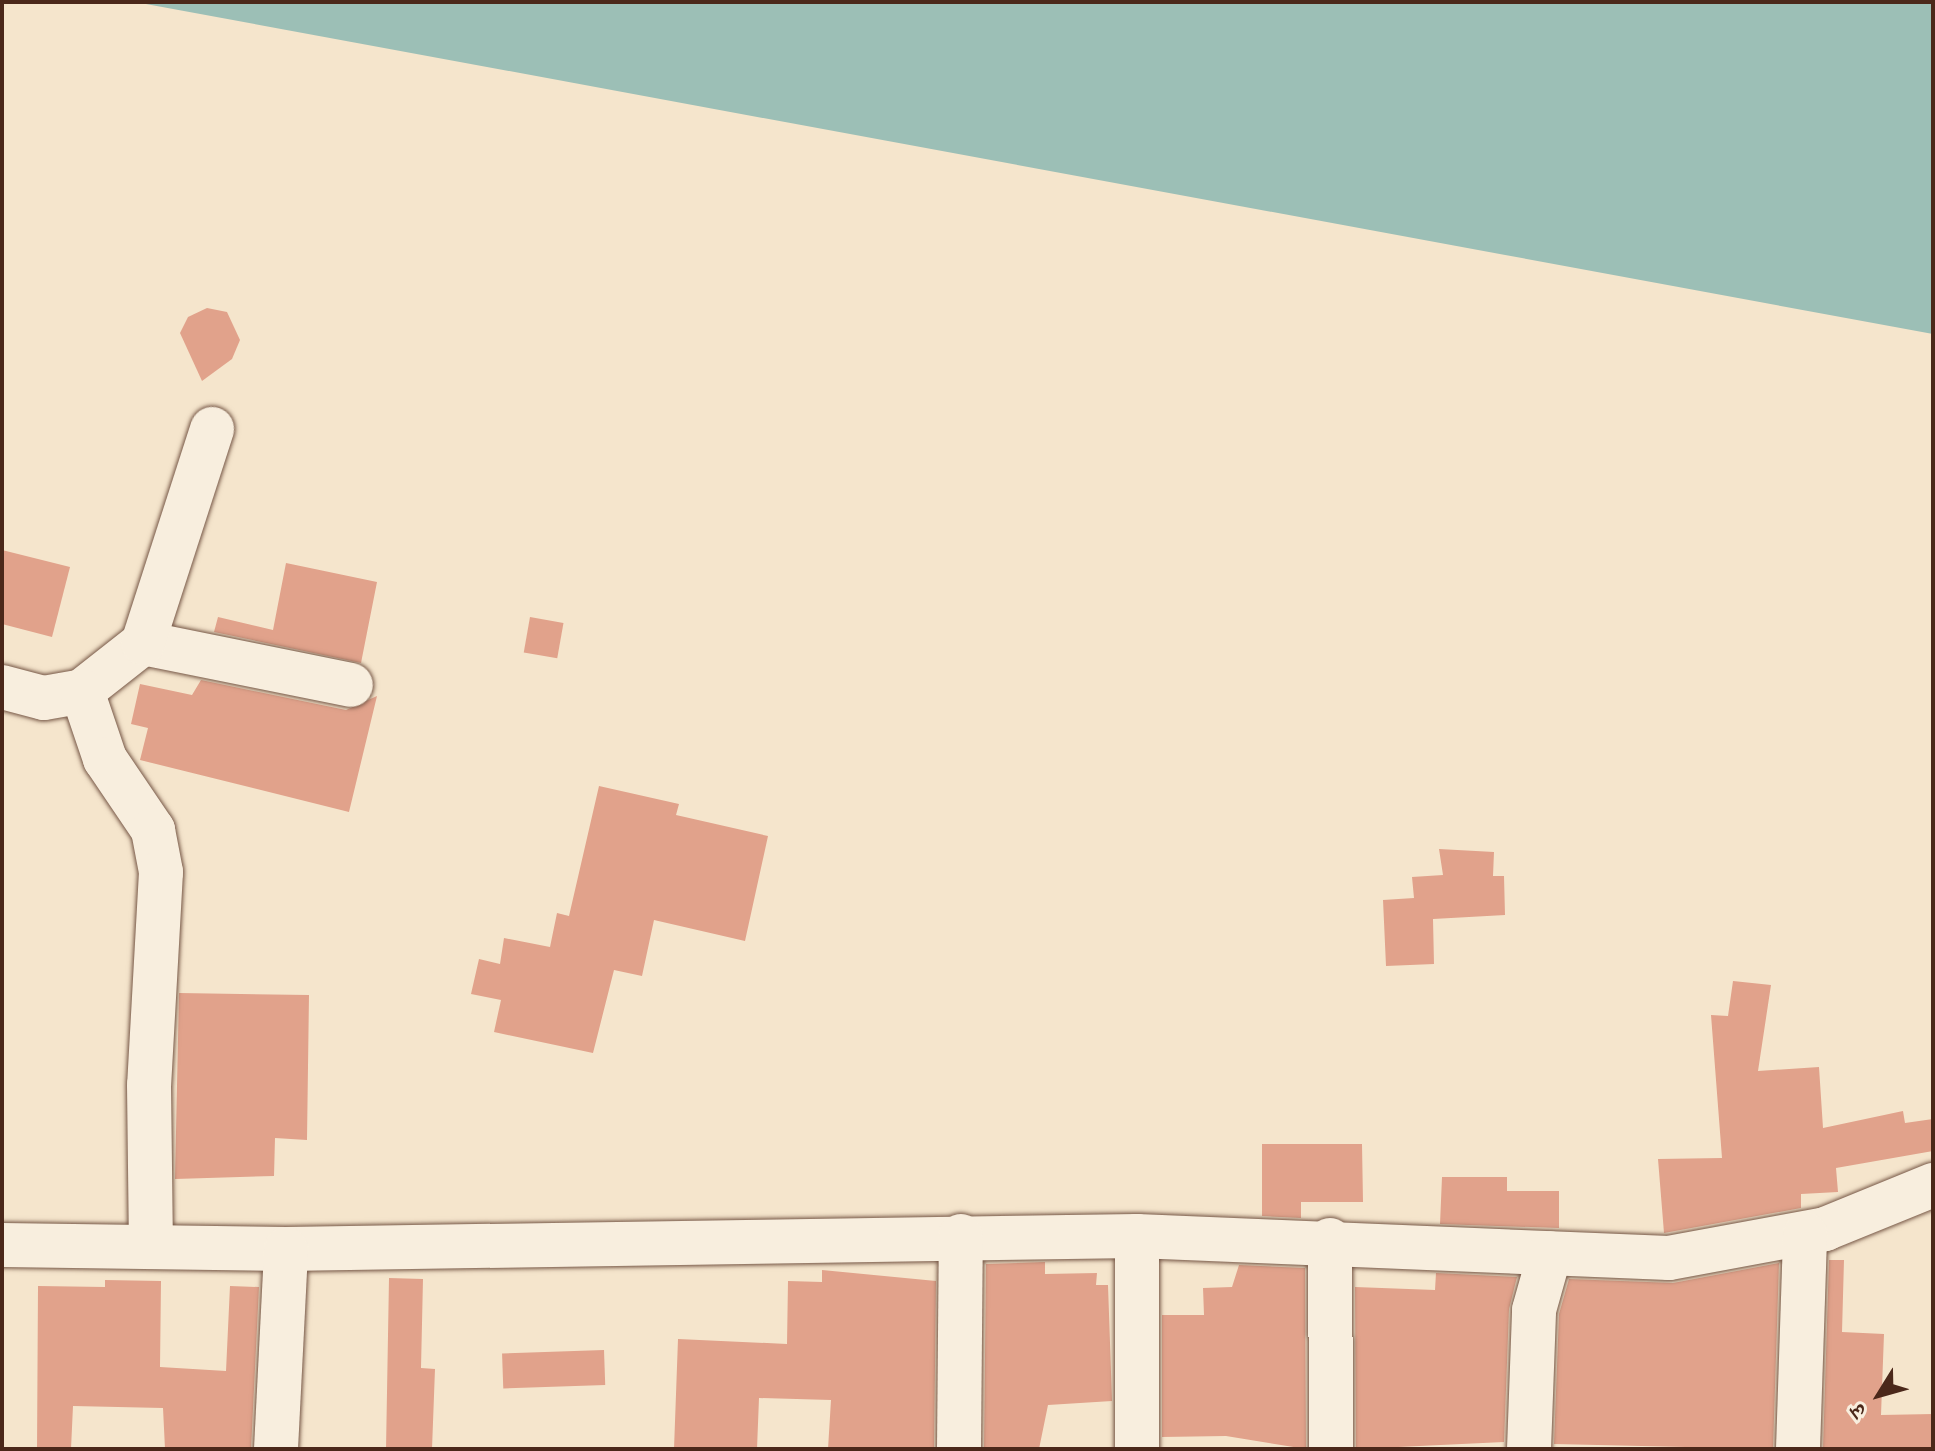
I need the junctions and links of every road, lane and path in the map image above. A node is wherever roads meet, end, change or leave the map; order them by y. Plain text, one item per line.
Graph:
1 (212, 429) dead end
2 (143, 643) junction
3 (351, 685) dead end
4 (2, 687) edge
5 (82, 691) junction
6 (1933, 1185) edge
7 (1805, 1234) junction
8 (961, 1236) junction
9 (1137, 1236) junction
10 (1330, 1240) junction
11 (151, 1242) junction
12 (2, 1245) edge
13 (286, 1249) junction
14 (1550, 1253) junction
15 (2, 1267) edge
16 (276, 1449) edge
17 (959, 1449) edge
18 (1137, 1449) edge
19 (1331, 1449) edge
20 (1529, 1449) edge
21 (1798, 1449) edge

1 - 2 street
2 - 3 street
2 - 5 street
4 - 5 street
5 - 11 street
6 - 7 street
7 - 14 street
7 - 21 street
8 - 9 street
8 - 13 street
8 - 17 street
9 - 10 street
9 - 18 street
10 - 14 street
10 - 19 street
11 - 12 street
11 - 13 street
12 - 15 street
13 - 16 street
14 - 20 street

